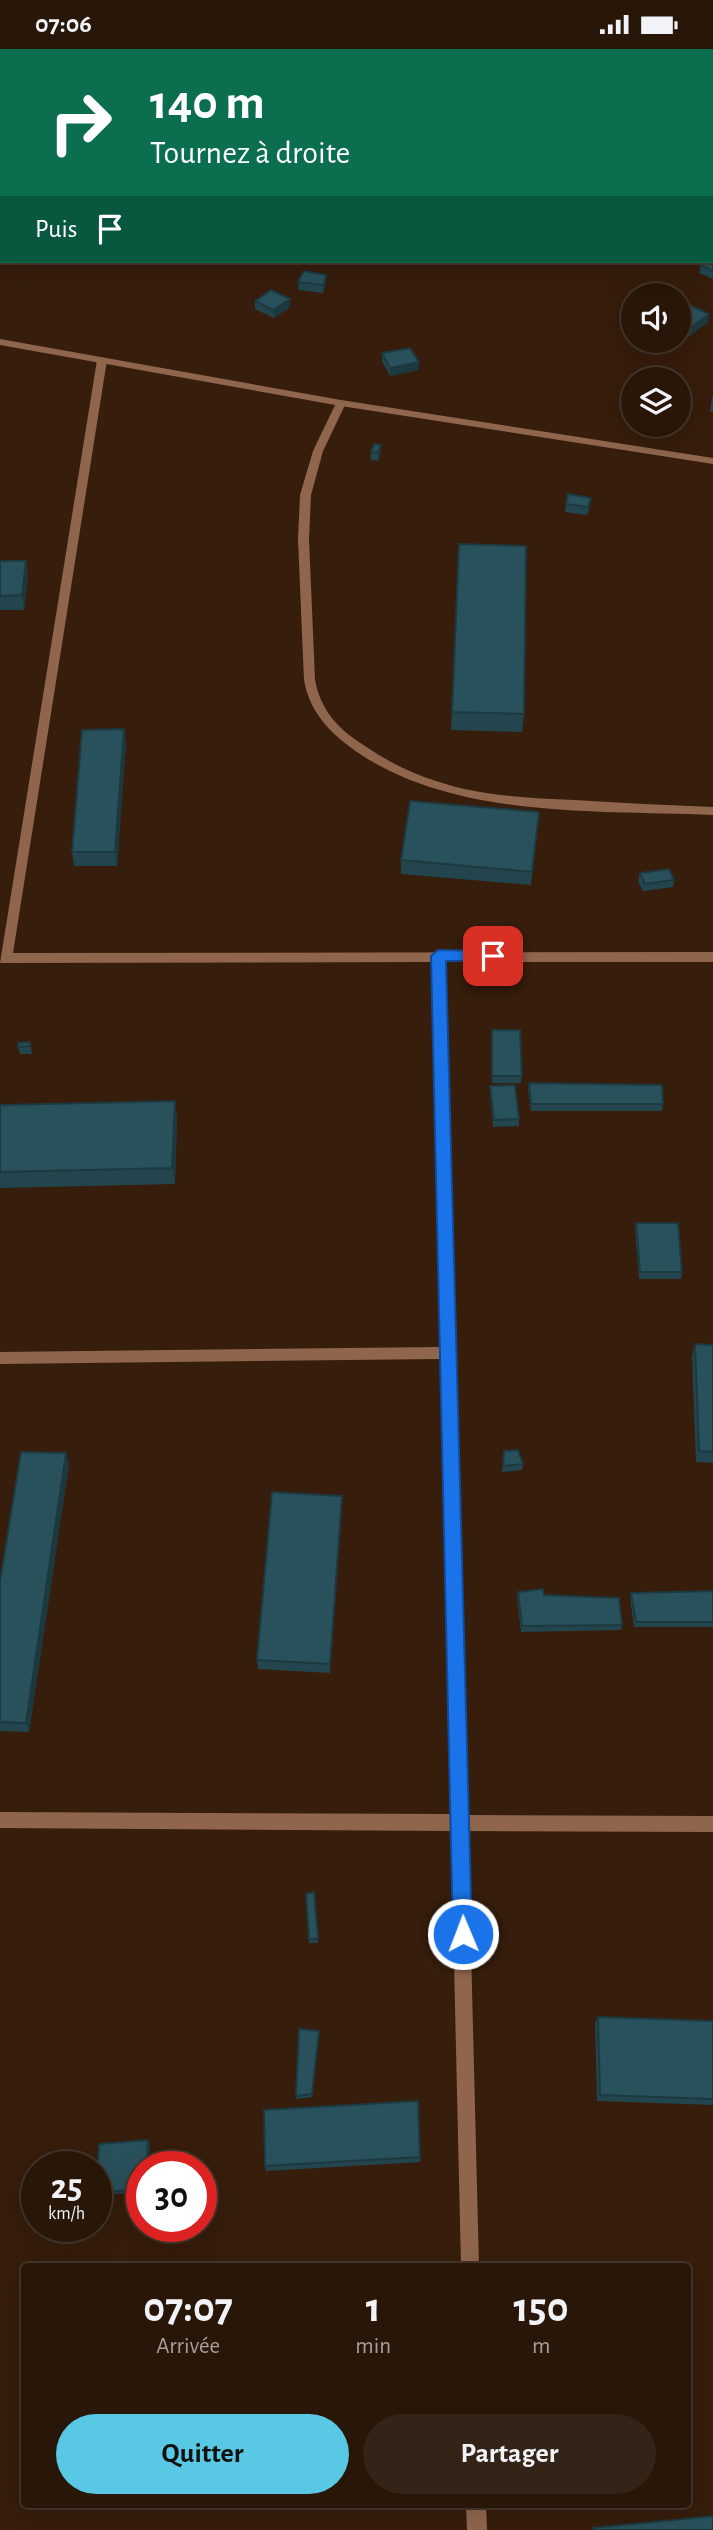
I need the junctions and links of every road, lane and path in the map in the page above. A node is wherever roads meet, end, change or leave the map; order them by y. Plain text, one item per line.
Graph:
1 (0, 342) edge
2 (102, 360) junction
3 (341, 404) junction
4 (711, 461) edge
5 (713, 811) edge
6 (438, 956) junction
7 (713, 957) edge
8 (3, 958) edge
9 (448, 1353) junction
10 (0, 1358) edge
11 (0, 1820) edge
12 (460, 1823) junction
13 (713, 1824) edge
14 (470, 2263) edge
15 (476, 2508) edge
16 (477, 2530) edge

1 - 2 street
2 - 3 street
2 - 8 street
3 - 4 street
3 - 5 street
6 - 7 street
6 - 8 street
6 - 9 street
9 - 10 street
9 - 12 street
11 - 12 street
12 - 13 street
12 - 14 street
15 - 16 street

